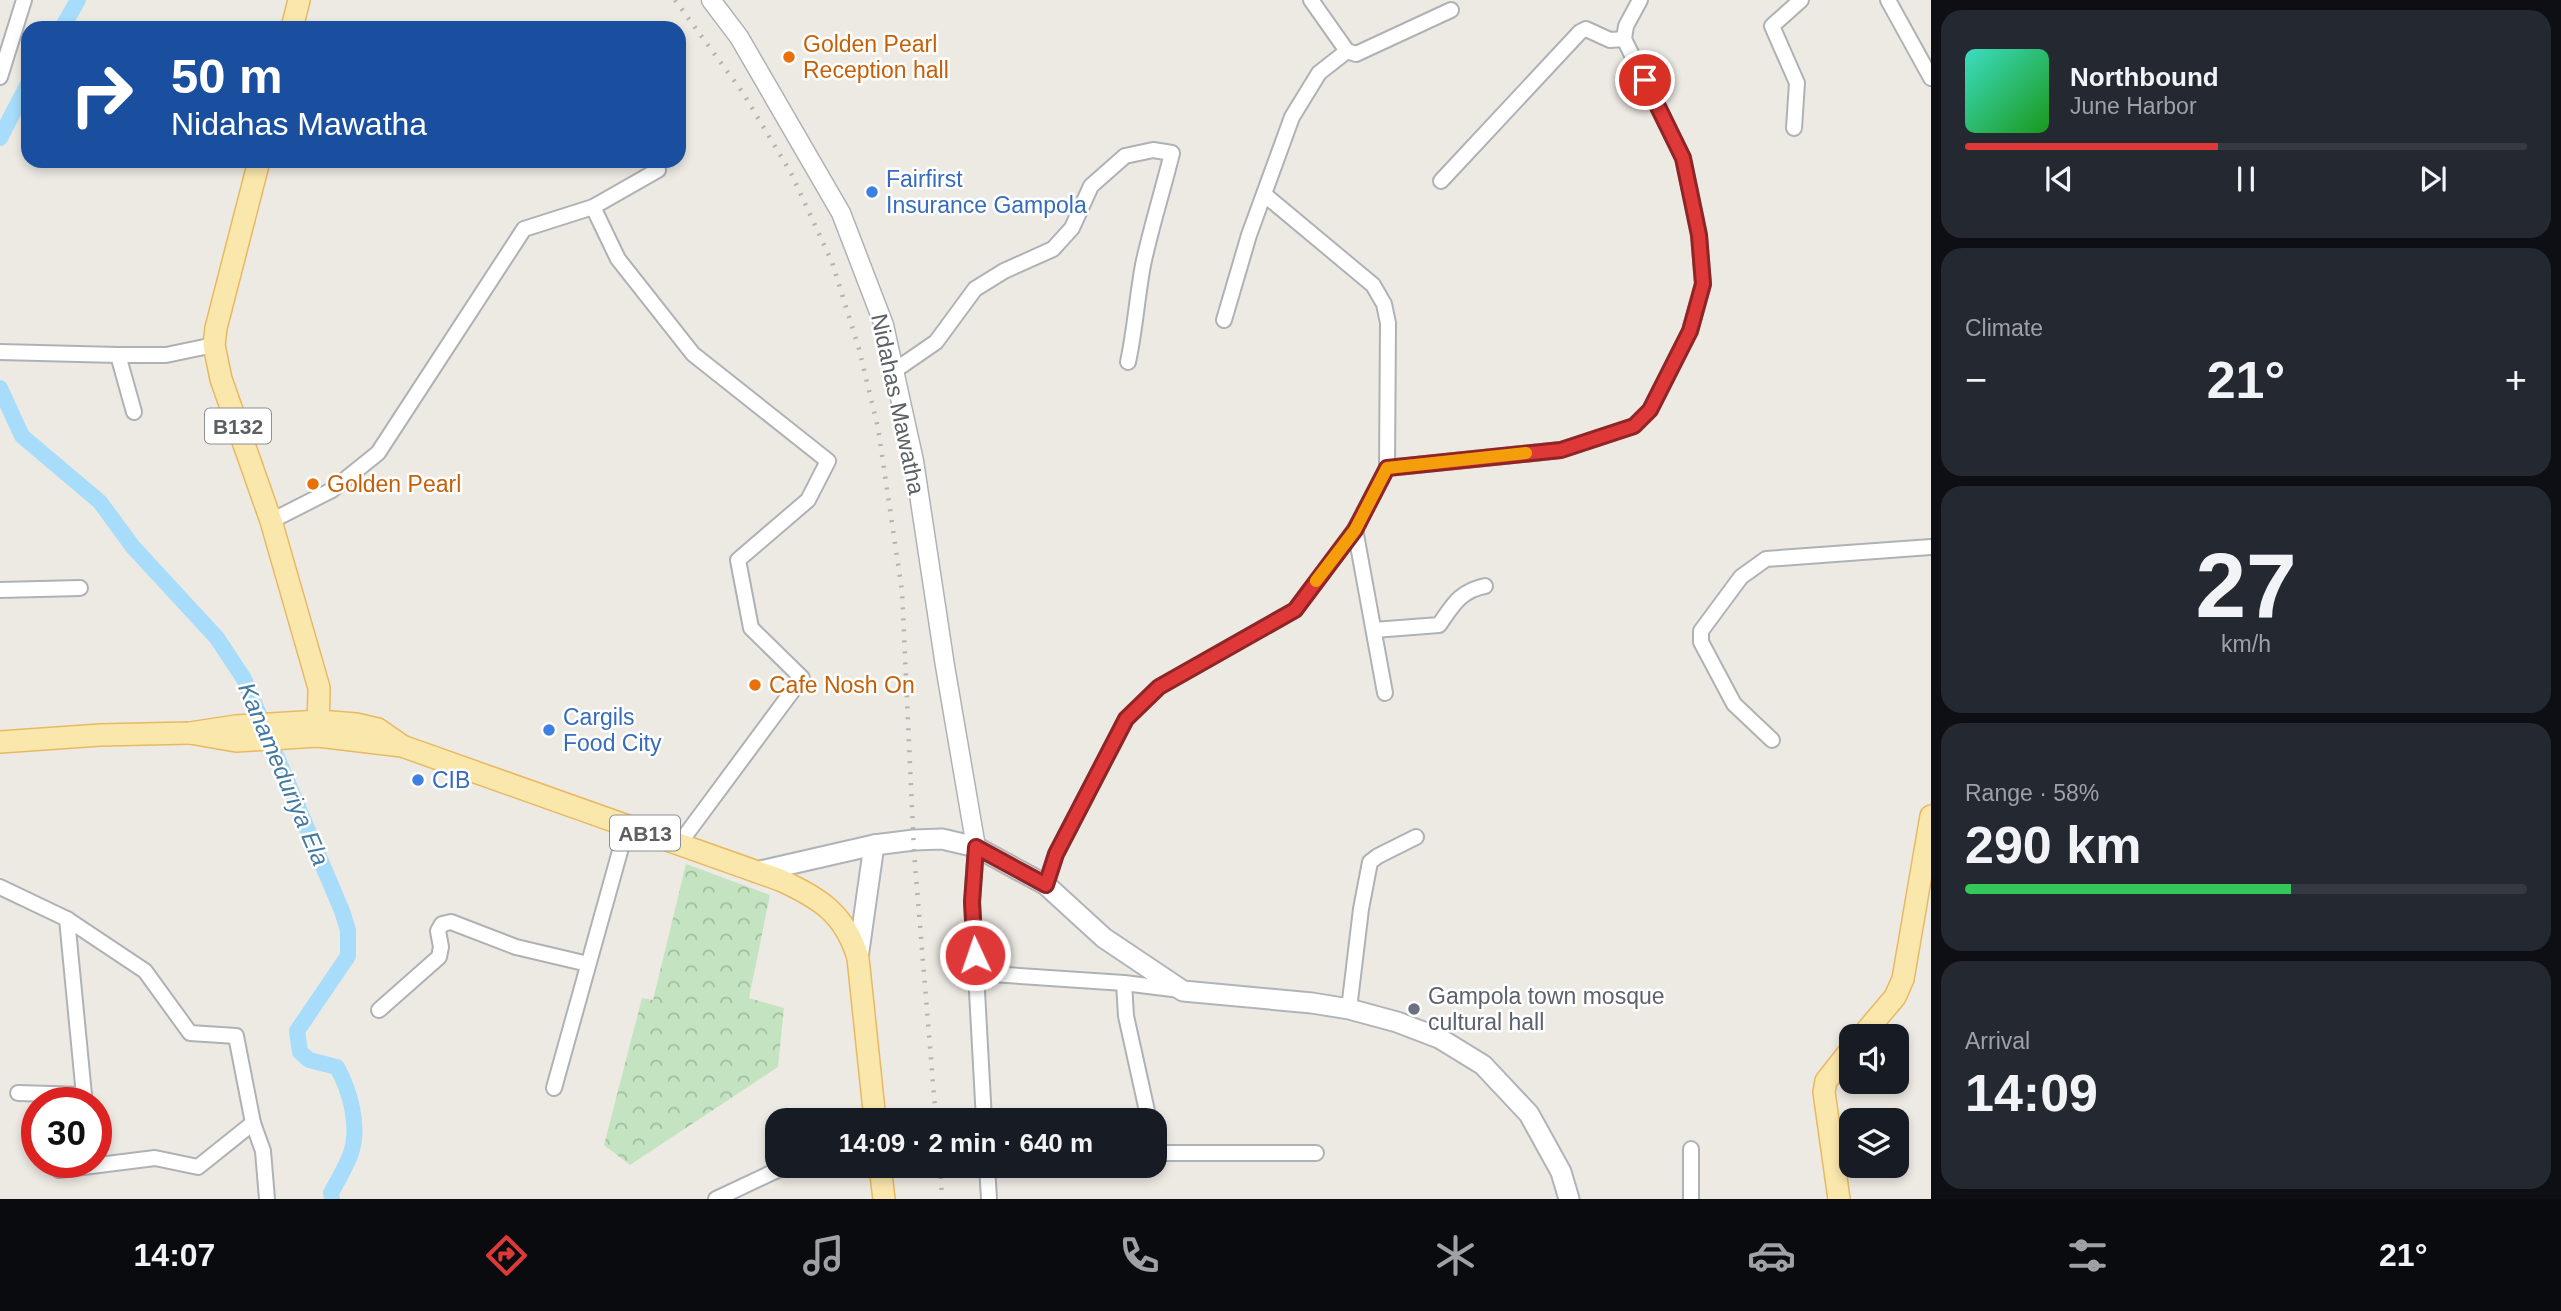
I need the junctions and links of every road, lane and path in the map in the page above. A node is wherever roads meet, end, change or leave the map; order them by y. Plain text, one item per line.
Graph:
1 (24, 0) edge
2 (299, 0) edge
3 (711, 0) edge
4 (1311, 0) edge
5 (1640, 0) edge
6 (1801, 0) edge
7 (1888, 0) edge
8 (1451, 10) dead end
9 (294, 21) edge
10 (1624, 39) junction
11 (1347, 51) junction
12 (0, 77) edge
13 (1931, 78) edge
14 (1794, 128) dead end
15 (256, 168) edge
16 (659, 170) dead end
17 (1441, 181) dead end
18 (1265, 195) junction
19 (593, 207) junction
20 (1224, 320) dead end
21 (214, 345) junction
22 (0, 352) edge
23 (118, 355) junction
24 (1128, 362) dead end
25 (894, 371) junction
26 (134, 412) dead end
27 (1387, 468) junction
28 (271, 521) junction
29 (1355, 530) junction
30 (1931, 547) edge
31 (1485, 586) dead end
32 (80, 588) dead end
33 (0, 590) edge
34 (1374, 629) junction
35 (1385, 694) dead end
36 (317, 729) junction
37 (1772, 740) dead end
38 (0, 742) edge
39 (1931, 816) edge
40 (627, 827) junction
41 (1416, 837) dead end
42 (679, 844) junction
43 (874, 845) junction
44 (976, 847) junction
45 (756, 872) junction
46 (1046, 885) junction
47 (0, 887) edge
48 (67, 919) junction
49 (858, 957) junction
50 (588, 964) junction
51 (976, 973) junction
52 (1124, 983) junction
53 (1183, 991) junction
54 (1349, 1009) junction
55 (379, 1010) dead end
56 (1872, 1024) edge
57 (1839, 1063) edge
58 (82, 1087) edge
59 (554, 1088) dead end
60 (18, 1093) dead end
61 (21, 1093) edge
62 (874, 1108) edge
63 (983, 1108) edge
64 (1146, 1108) edge
65 (253, 1123) junction
66 (1691, 1149) dead end
67 (1167, 1153) edge
68 (1316, 1153) dead end
69 (112, 1163) edge
70 (765, 1176) edge
71 (881, 1178) edge
72 (988, 1178) edge
73 (267, 1199) edge
74 (716, 1199) edge
75 (884, 1199) edge
76 (989, 1199) edge
77 (1569, 1199) edge
78 (1691, 1199) edge
79 (1839, 1199) edge

1 - 12 street
2 - 9 main road
3 - 25 street, Nidahas Mawatha
4 - 11 street
5 - 10 street
6 - 14 street
7 - 13 street
8 - 11 street
10 - 17 street
10 - 27 street
11 - 18 street
15 - 21 main road, B132
16 - 19 street
18 - 20 street
18 - 27 street
19 - 28 street
19 - 42 street
21 - 23 street
21 - 28 main road, B132
22 - 23 street
23 - 26 street
24 - 25 street
25 - 44 street, Nidahas Mawatha
27 - 29 street
28 - 36 main road, B132
29 - 34 street
29 - 46 street
30 - 37 street
31 - 34 street
32 - 33 street
34 - 35 street
36 - 38 main road, AB13
36 - 40 main road, AB13
39 - 56 main road
40 - 42 main road, AB13
40 - 50 street
41 - 54 street
42 - 45 main road, AB13
43 - 44 main road
43 - 45 main road
43 - 49 main road
44 - 46 main road
44 - 51 street
45 - 49 main road, AB13
46 - 53 main road
47 - 48 street
48 - 58 street
48 - 65 street
49 - 62 main road, AB13
50 - 55 street
50 - 59 street
51 - 52 street
51 - 63 street
52 - 53 street
52 - 64 street
53 - 54 main road
54 - 77 main road
57 - 79 main road
60 - 61 street
65 - 69 street
65 - 73 street
66 - 78 street
67 - 68 street
70 - 74 street
71 - 75 main road
72 - 76 street

